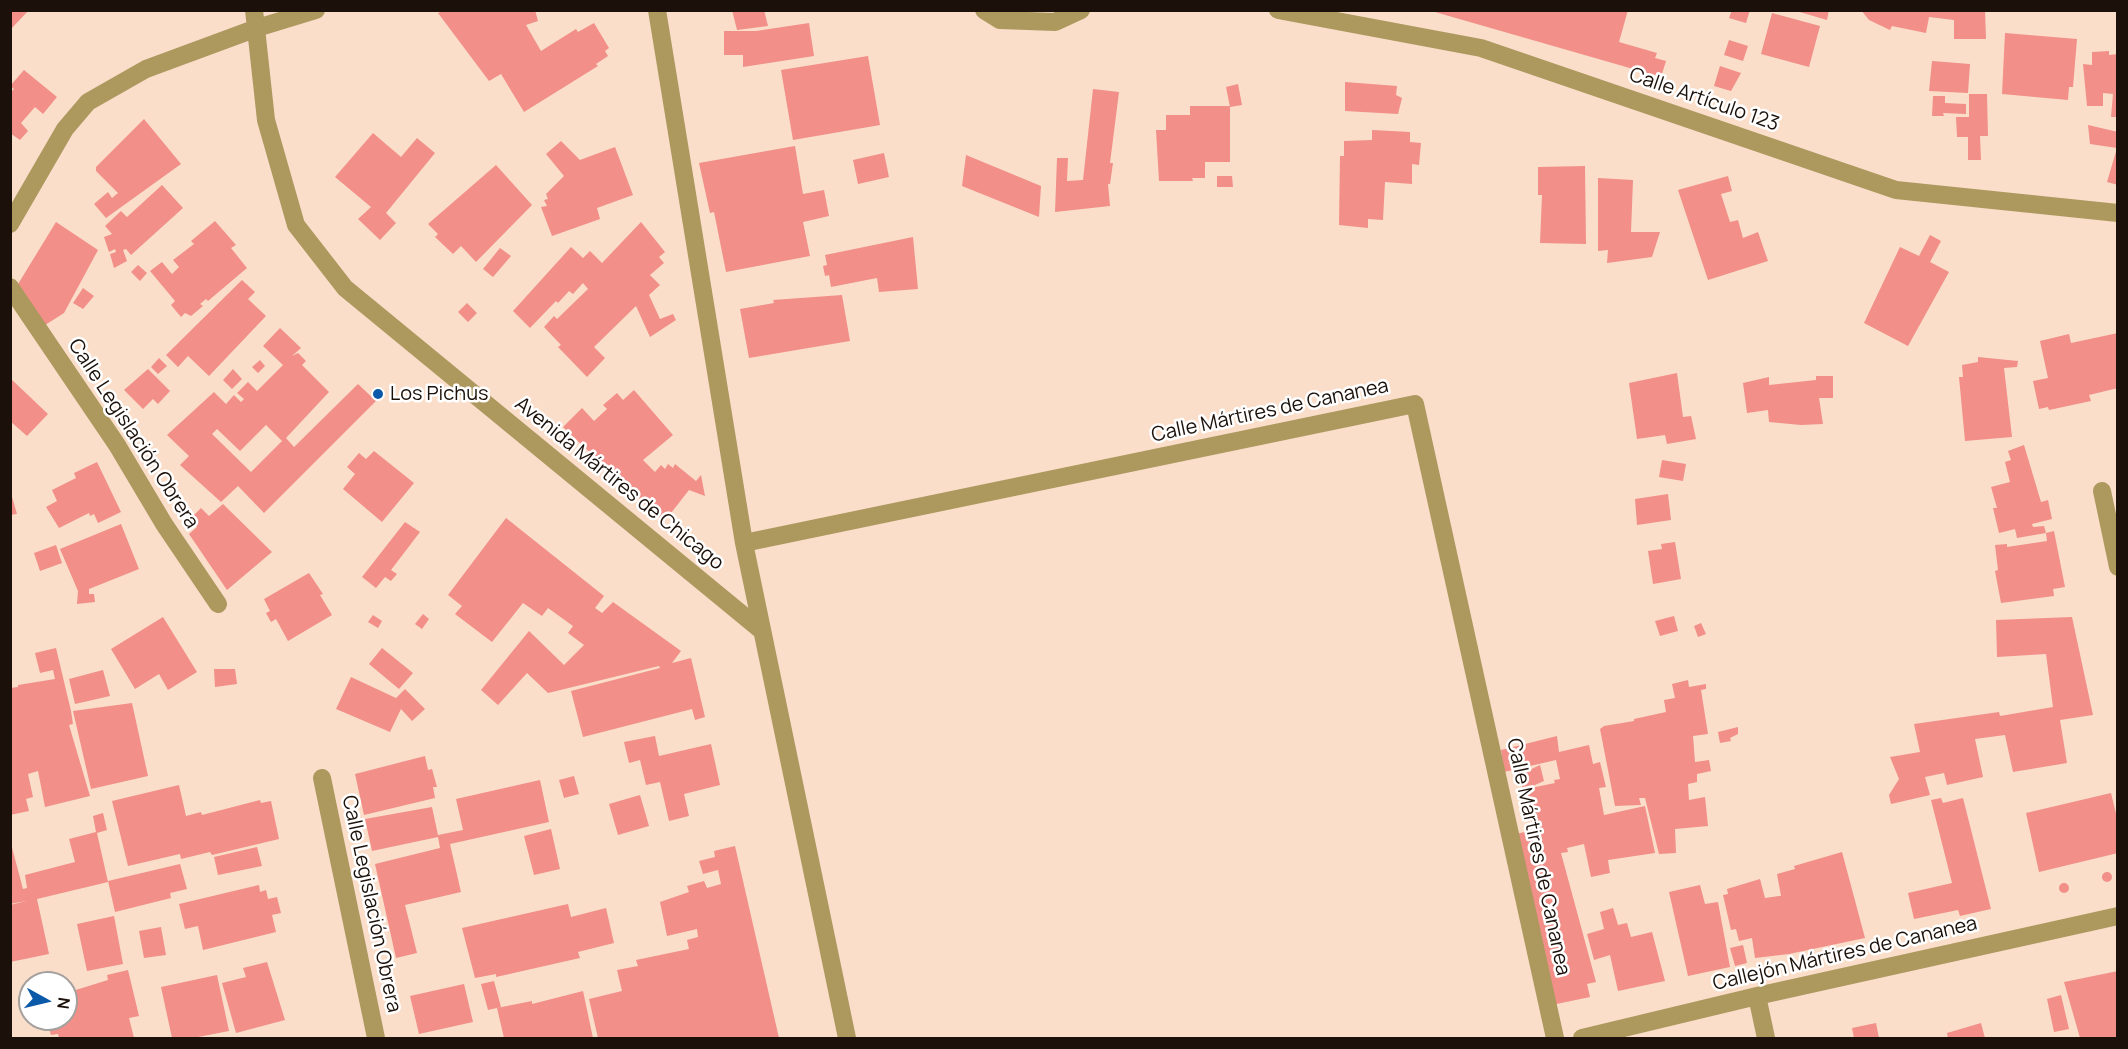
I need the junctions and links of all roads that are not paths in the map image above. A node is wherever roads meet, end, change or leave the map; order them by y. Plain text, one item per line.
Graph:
1 (316, 10) edge
2 (657, 10) edge
3 (984, 10) edge
4 (1081, 10) edge
5 (1278, 10) edge
6 (255, 19) edge
7 (2118, 213) edge
8 (10, 224) edge
9 (10, 287) edge
10 (2102, 491) dead end
11 (744, 543) junction
12 (2118, 567) edge
13 (218, 604) dead end
14 (761, 630) junction
15 (322, 778) dead end
16 (2118, 916) edge
17 (1757, 996) junction
18 (376, 1038) edge
19 (847, 1038) edge
20 (1555, 1038) edge
21 (1582, 1038) edge
22 (1766, 1038) edge

1 - 6 street
2 - 11 street, Avenida Mártires de Chicago
3 - 4 street
5 - 7 street, Calle Artículo 123
6 - 8 street
6 - 14 street, Avenida Mártires de Chicago
9 - 13 street, Calle Legislación Obrera
10 - 12 street
11 - 14 street, Avenida Mártires de Chicago
11 - 20 street, Calle Mártires de Cananea
14 - 19 street, Avenida Mártires de Chicago
15 - 18 street, Calle Legislación Obrera
16 - 17 street, Callejón Mártires de Cananea
17 - 21 street, Callejón Mártires de Cananea
17 - 22 street

